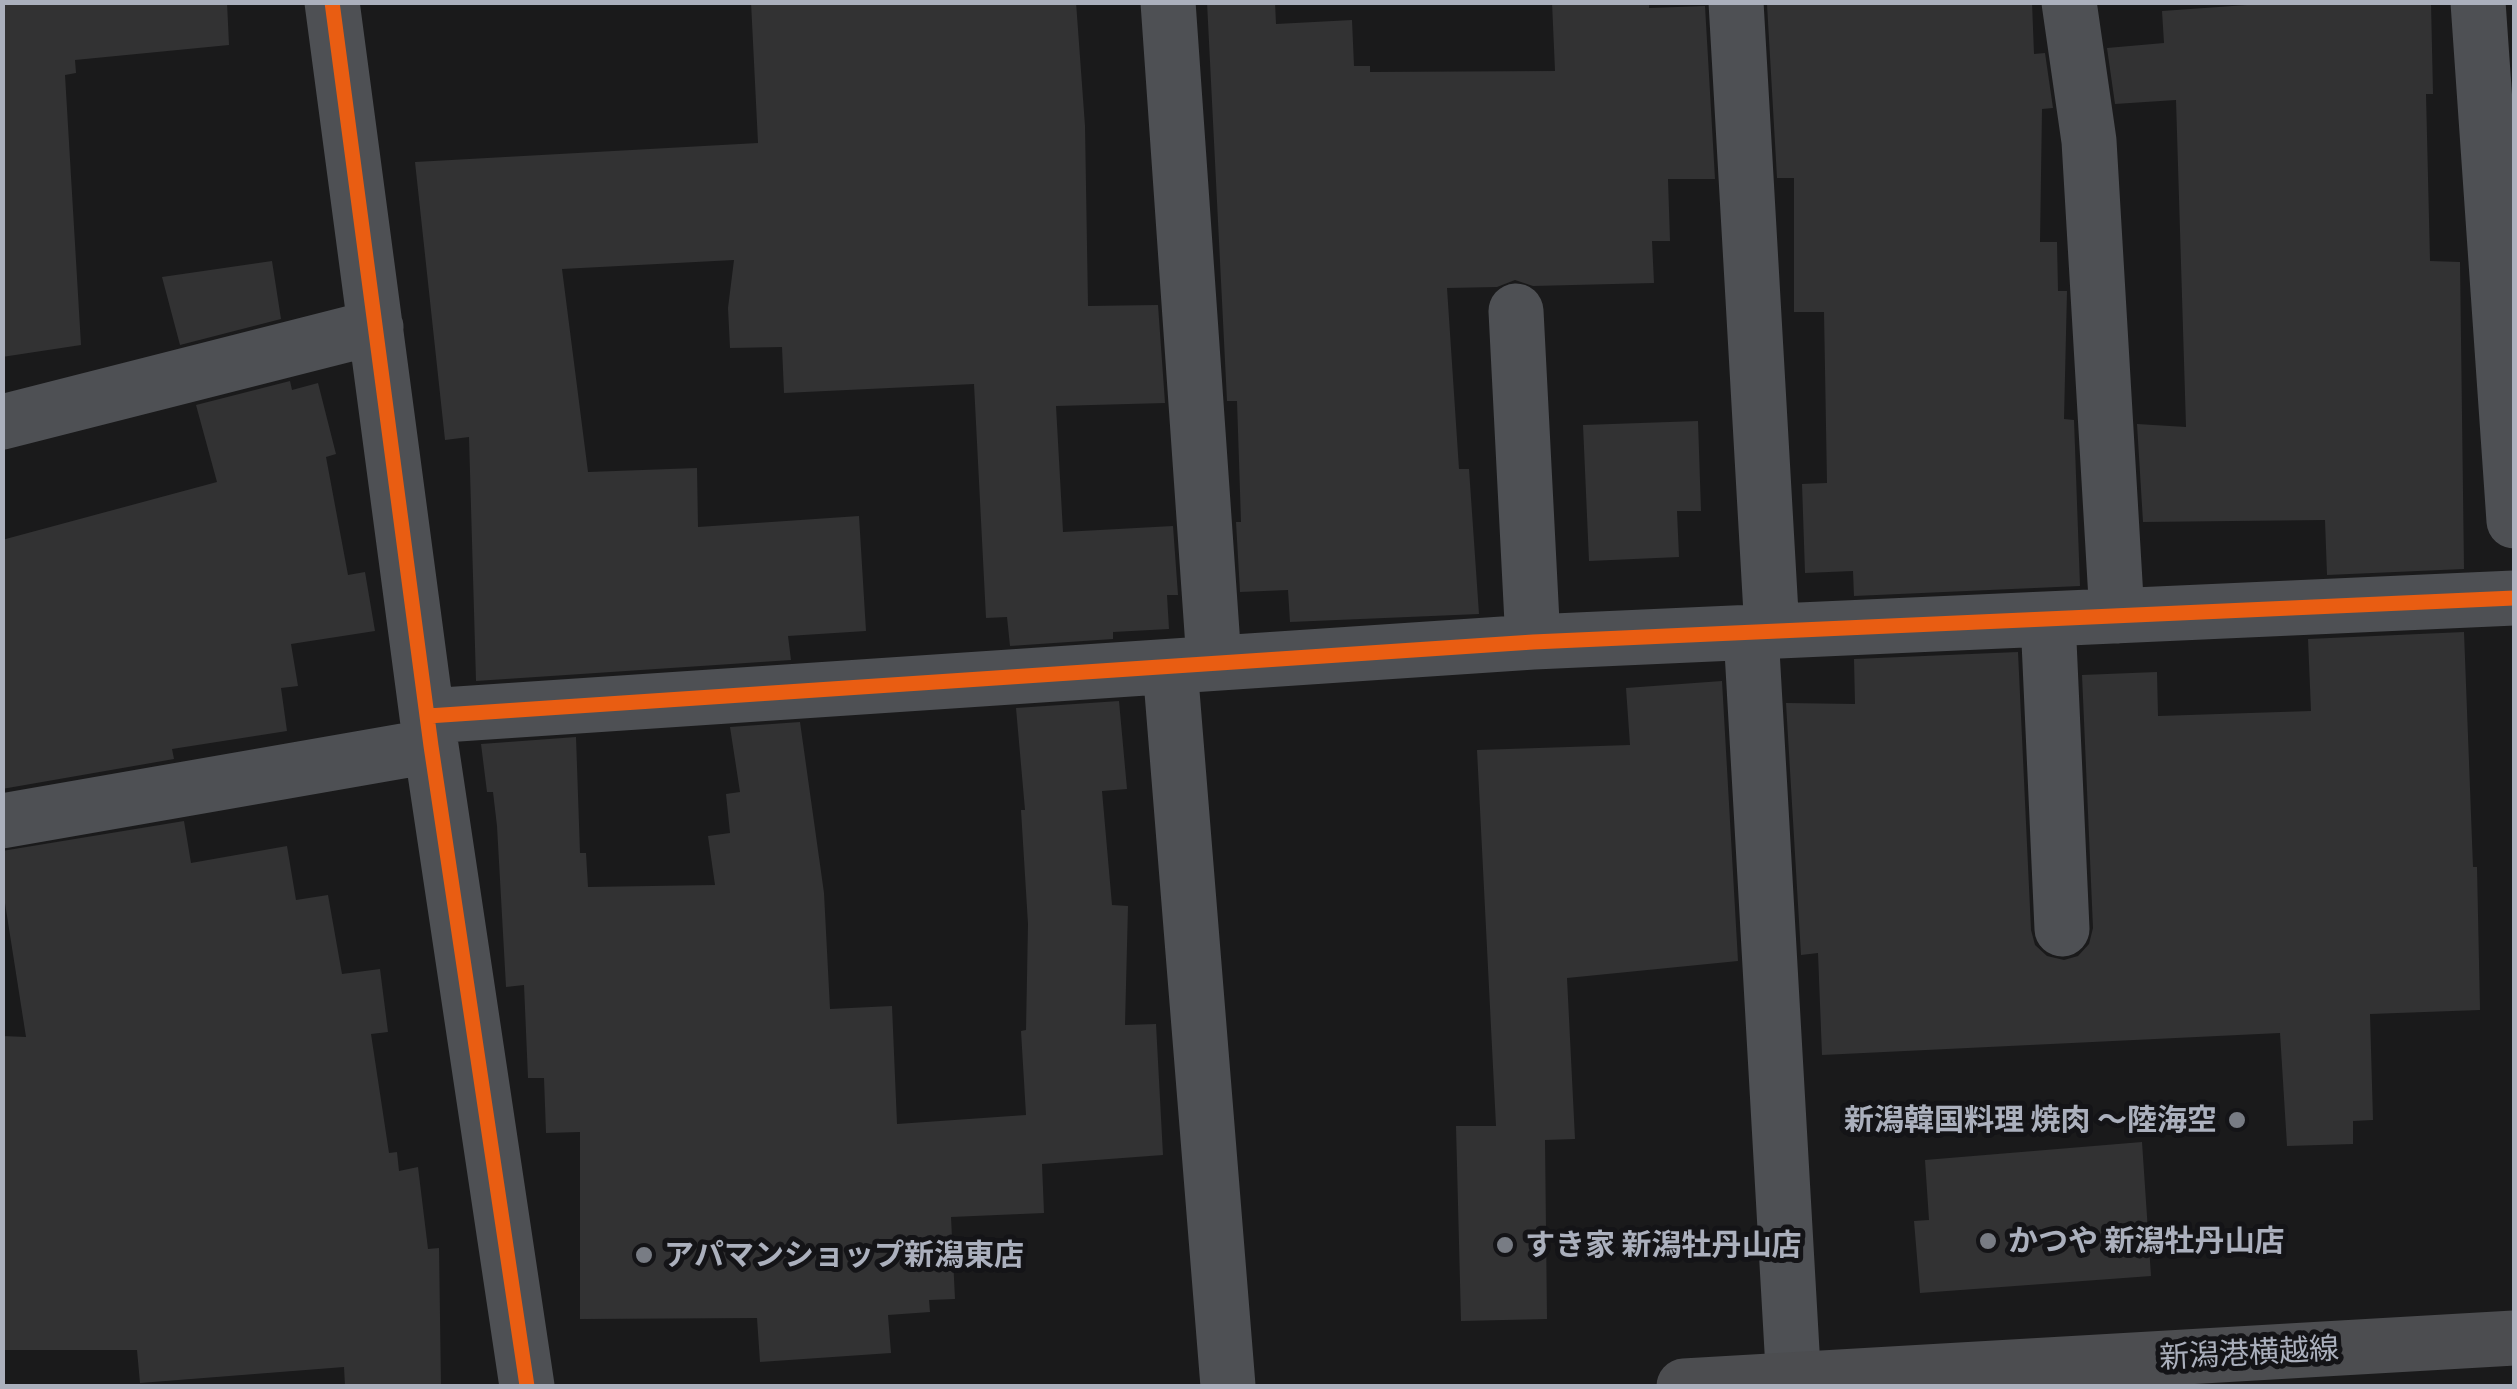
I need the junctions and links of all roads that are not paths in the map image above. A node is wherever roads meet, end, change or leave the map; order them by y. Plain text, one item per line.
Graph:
1 (332, 2) edge
2 (1168, 2) edge
3 (1736, 2) edge
4 (2069, 2) edge
5 (2478, 2) edge
6 (1516, 311) dead end
7 (376, 327) junction
8 (2, 422) edge
9 (2514, 520) edge
10 (2514, 598) edge
11 (2117, 616) junction
12 (2048, 620) junction
13 (1762, 632) junction
14 (1533, 642) junction
15 (1192, 664) junction
16 (429, 731) junction
17 (2, 821) edge
18 (2062, 928) dead end
19 (2514, 1338) edge
20 (1793, 1383) edge
21 (527, 1386) edge
22 (1228, 1386) edge
23 (1684, 1386) edge

1 - 7 street
2 - 15 street
3 - 13 street
4 - 11 street
5 - 9 street
6 - 14 street
7 - 8 street
7 - 16 street
10 - 11 street
11 - 12 street
12 - 13 street
12 - 18 street
13 - 14 street
13 - 20 street
14 - 15 street
15 - 16 street
15 - 22 street
16 - 17 street
16 - 21 street
19 - 20 main road, 新潟港横越線
20 - 23 main road, 新潟港横越線

